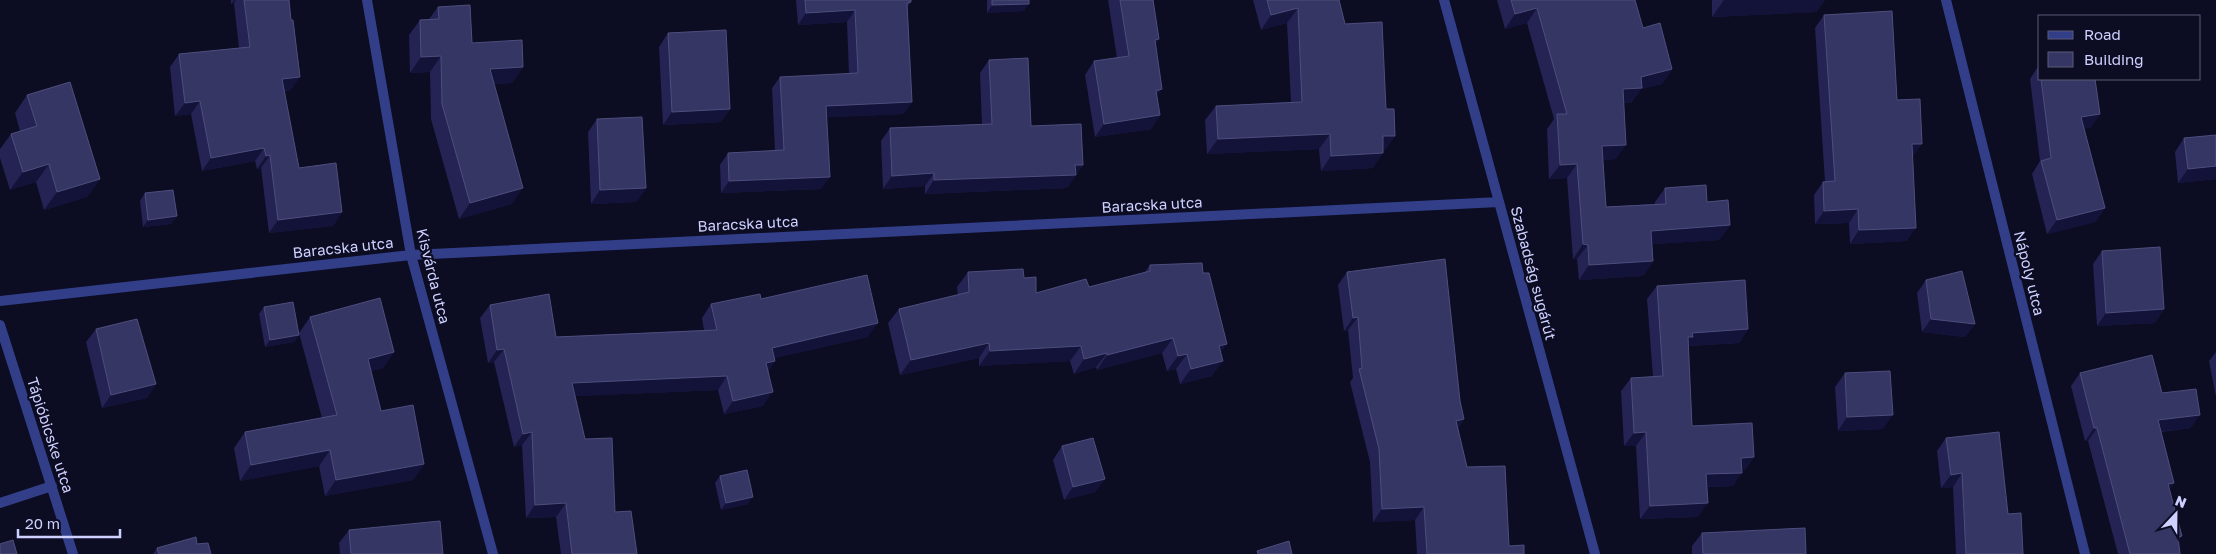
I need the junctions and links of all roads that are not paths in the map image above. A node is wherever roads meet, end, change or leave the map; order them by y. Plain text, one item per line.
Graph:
1 (367, 0) edge
2 (1444, 0) edge
3 (1946, 0) edge
4 (1499, 202) junction
5 (411, 255) junction
6 (0, 301) edge
7 (0, 325) edge
8 (52, 486) junction
9 (0, 503) edge
10 (72, 554) edge
11 (494, 554) edge
12 (1595, 554) edge
13 (2085, 554) edge

1 - 5 street, Kisvárda utca
2 - 4 street, Szabadság sugárút
3 - 13 street, Nápoly utca
4 - 5 street, Baracska utca
4 - 12 street, Szabadság sugárút
5 - 6 street, Baracska utca
5 - 11 street, Kisvárda utca
7 - 8 street, Tápióbicske utca
8 - 9 street
8 - 10 street, Tápióbicske utca

